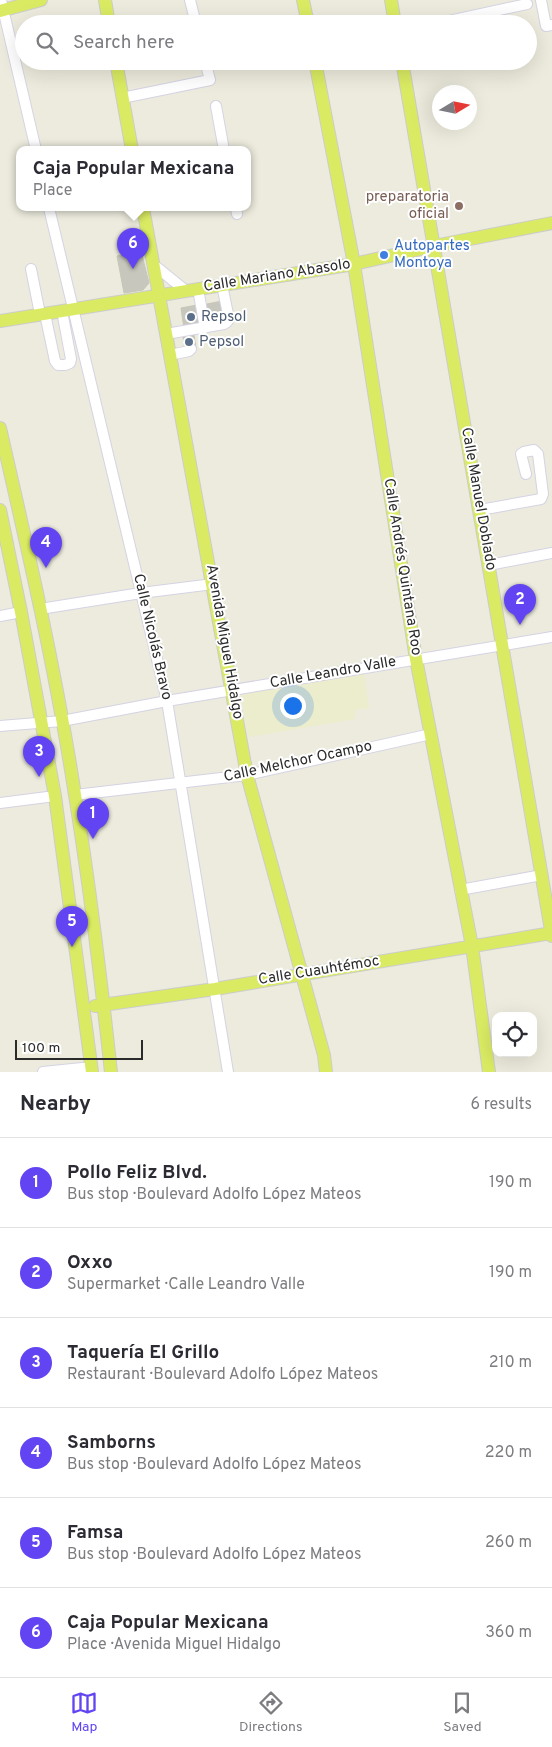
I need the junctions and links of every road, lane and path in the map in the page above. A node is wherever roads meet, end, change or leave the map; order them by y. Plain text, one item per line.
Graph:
1 (41, 0) edge
2 (105, 0) edge
3 (190, 0) edge
4 (303, 0) edge
5 (391, 0) edge
6 (541, 0) edge
7 (527, 4) dead end
8 (1, 7) edge
9 (108, 15) edge
10 (194, 15) edge
11 (306, 15) edge
12 (394, 15) edge
13 (476, 15) edge
14 (552, 25) edge
15 (15, 64) edge
16 (16, 70) edge
17 (117, 70) edge
18 (207, 70) edge
19 (317, 70) edge
20 (404, 70) edge
21 (122, 98) junction
22 (216, 106) dead end
23 (35, 146) edge
24 (131, 146) edge
25 (223, 146) edge
26 (50, 211) edge
27 (144, 211) edge
28 (552, 223) edge
29 (434, 246) junction
30 (354, 264) junction
31 (154, 265) junction
32 (31, 269) dead end
33 (222, 285) junction
34 (192, 290) junction
35 (159, 296) junction
36 (67, 310) junction
37 (42, 314) junction
38 (0, 321) edge
39 (205, 328) junction
40 (166, 334) junction
41 (191, 349) dead end
42 (170, 355) junction
43 (0, 428) edge
44 (526, 474) dead end
45 (0, 510) edge
46 (480, 510) junction
47 (552, 553) edge
48 (489, 565) junction
49 (213, 584) junction
50 (141, 593) junction
51 (40, 609) junction
52 (21, 612) junction
53 (0, 616) edge
54 (552, 637) edge
55 (503, 644) junction
56 (416, 659) junction
57 (233, 690) junction
58 (167, 701) junction
59 (62, 721) junction
60 (42, 724) junction
61 (0, 726) edge
62 (431, 734) junction
63 (247, 775) junction
64 (182, 783) junction
65 (76, 795) junction
66 (56, 796) junction
67 (0, 803) edge
68 (542, 875) junction
69 (460, 890) junction
70 (552, 934) edge
71 (472, 946) junction
72 (302, 974) junction
73 (215, 989) junction
74 (104, 1005) junction
75 (85, 1008) junction
76 (92, 1070) edge
77 (43, 1072) edge
78 (111, 1072) edge
79 (228, 1072) edge
80 (326, 1072) edge
81 (489, 1072) edge

1 - 8 main road
2 - 9 main road
3 - 10 street
4 - 11 main road
5 - 12 main road
6 - 14 street
7 - 13 street
8 - 15 street
16 - 23 street
17 - 21 main road
18 - 21 street
19 - 30 main road, Calle Andrés Quintana Roo
20 - 29 main road, Calle Manuel Doblado
21 - 24 main road
22 - 25 street
26 - 36 street, Calle Nicolás Bravo
27 - 31 main road, Avenida Miguel Hidalgo
28 - 29 main road, Calle Mariano Abasolo
29 - 30 main road, Calle Mariano Abasolo
29 - 46 main road, Calle Manuel Doblado
30 - 33 main road, Calle Mariano Abasolo
30 - 56 main road, Calle Andrés Quintana Roo
31 - 34 street
31 - 35 main road, Avenida Miguel Hidalgo
32 - 37 street
33 - 34 main road, Calle Mariano Abasolo
33 - 39 street
34 - 35 main road, Calle Mariano Abasolo
34 - 39 street
35 - 36 main road, Calle Mariano Abasolo
35 - 40 main road, Avenida Miguel Hidalgo
36 - 37 main road, Calle Mariano Abasolo
36 - 37 street
36 - 50 street, Calle Nicolás Bravo
37 - 38 main road, Calle Mariano Abasolo
39 - 40 street
40 - 42 main road, Avenida Miguel Hidalgo
41 - 42 street
42 - 49 main road, Avenida Miguel Hidalgo
43 - 51 main road
44 - 46 street
45 - 52 main road
46 - 48 main road, Calle Manuel Doblado
47 - 48 street
48 - 55 main road, Calle Manuel Doblado
49 - 50 street
49 - 57 main road, Avenida Miguel Hidalgo
50 - 51 street
50 - 58 street, Calle Nicolás Bravo
51 - 59 main road
52 - 53 street
52 - 60 main road
54 - 55 street, Calle Leandro Valle
55 - 56 street, Calle Leandro Valle
55 - 68 main road, Calle Manuel Doblado
56 - 57 street, Calle Leandro Valle
56 - 62 main road, Calle Andrés Quintana Roo
57 - 58 street, Calle Leandro Valle
57 - 63 main road, Avenida Miguel Hidalgo
58 - 59 street, Calle Leandro Valle
58 - 64 street, Calle Nicolás Bravo
59 - 60 street, Calle Leandro Valle
59 - 65 main road
60 - 61 street, Calle Leandro Valle
60 - 66 main road
62 - 63 street, Calle Melchor Ocampo
62 - 69 main road, Calle Andrés Quintana Roo
63 - 64 street, Calle Melchor Ocampo
63 - 72 main road, Avenida Miguel Hidalgo
64 - 65 street, Calle Melchor Ocampo
64 - 73 street, Calle Nicolás Bravo
65 - 74 main road
66 - 67 street
66 - 75 main road
68 - 69 street
68 - 70 main road, Calle Manuel Doblado
69 - 71 main road, Calle Andrés Quintana Roo
70 - 71 main road, Calle Cuauhtémoc
71 - 72 main road, Calle Cuauhtémoc
71 - 81 main road, Calle Andrés Quintana Roo
72 - 73 main road, Calle Cuauhtémoc
72 - 80 main road, Avenida Miguel Hidalgo
73 - 74 main road, Calle Cuauhtémoc
73 - 79 street, Calle Nicolás Bravo
74 - 75 main road, Calle Cuauhtémoc
74 - 78 main road
75 - 76 main road
76 - 77 street

